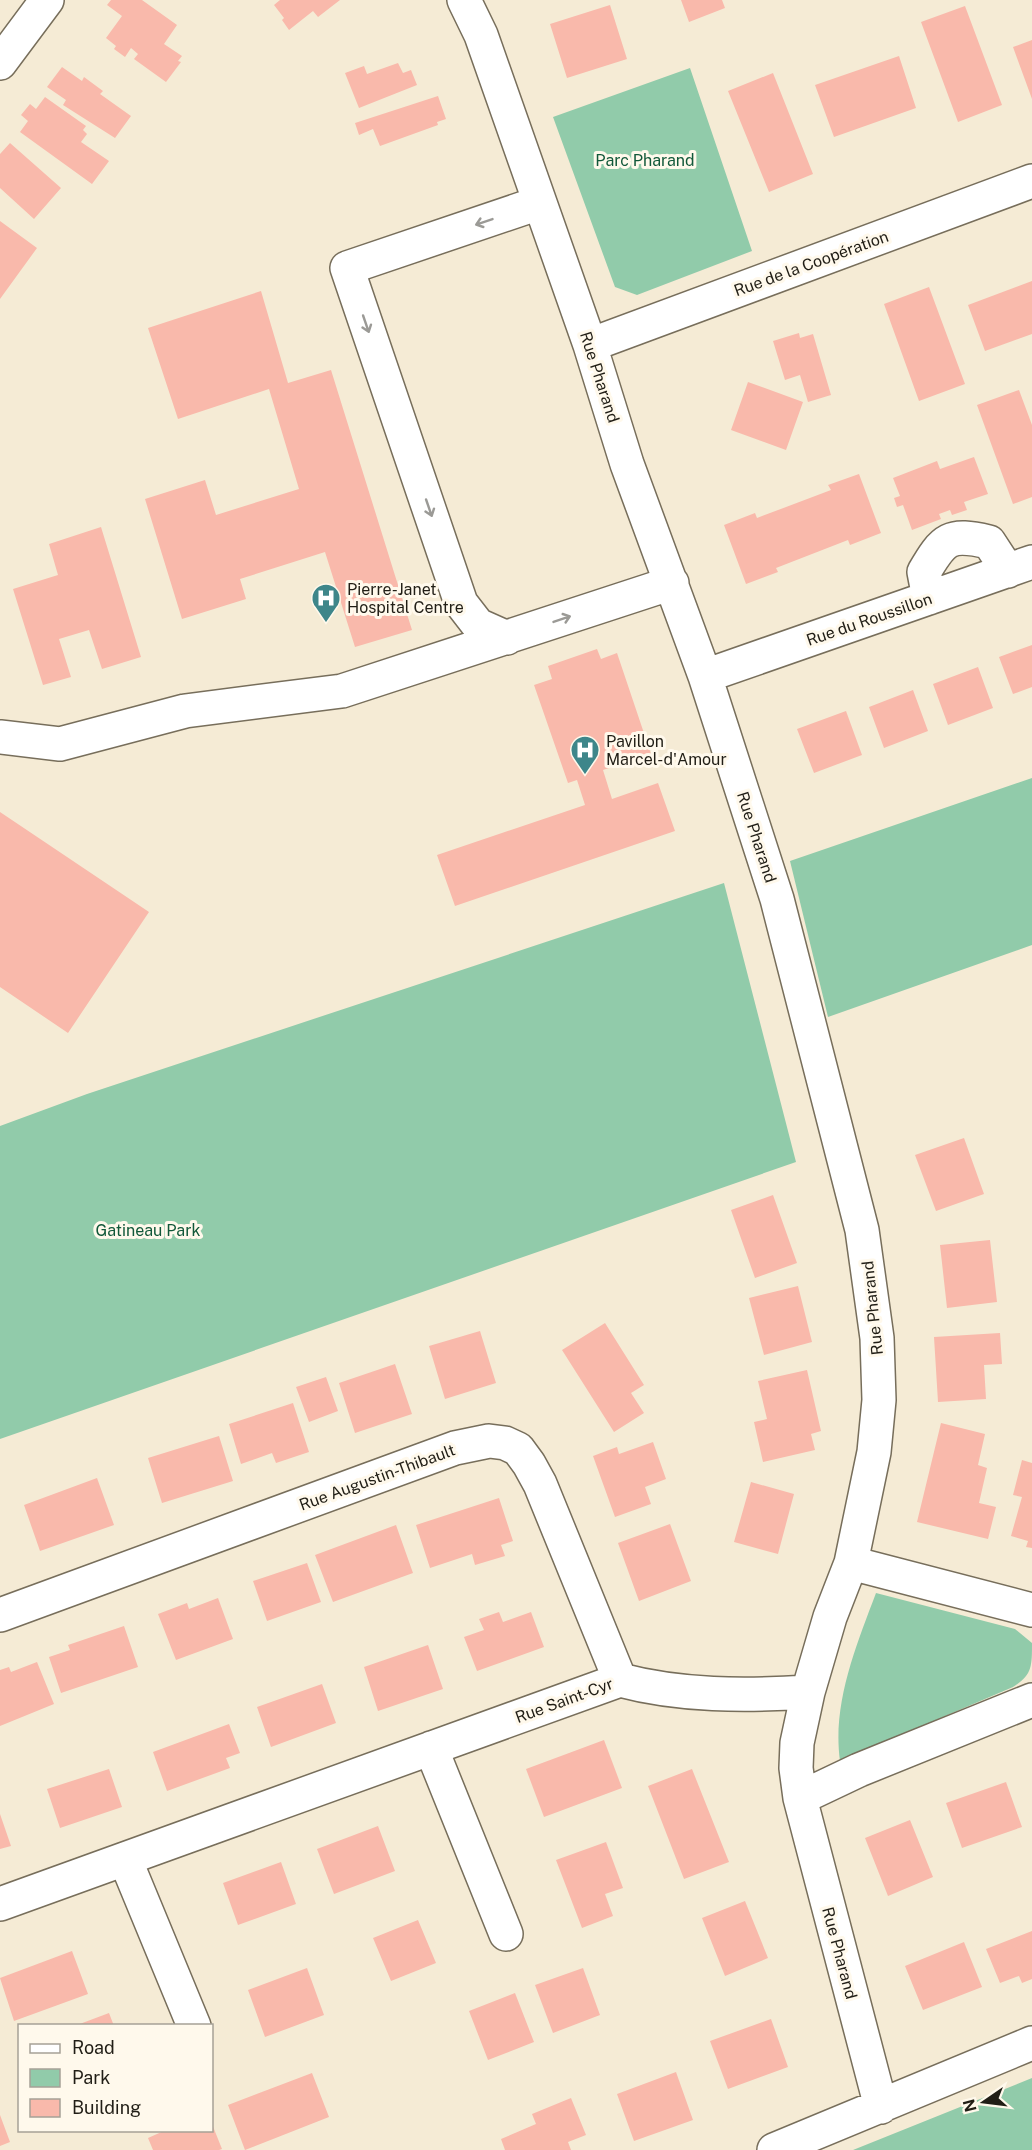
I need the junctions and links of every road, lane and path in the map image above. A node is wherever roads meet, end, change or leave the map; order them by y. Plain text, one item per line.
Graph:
1 (47, 0) edge
2 (464, 0) edge
3 (0, 63) edge
4 (1032, 181) edge
5 (539, 203) junction
6 (590, 345) junction
7 (1020, 567) edge
8 (672, 583) junction
9 (929, 598) junction
10 (507, 638) junction
11 (705, 676) junction
12 (0, 737) edge
13 (851, 1563) junction
14 (1032, 1610) edge
15 (0, 1615) edge
16 (620, 1680) junction
17 (808, 1692) junction
18 (1032, 1700) edge
19 (431, 1748) junction
20 (800, 1798) junction
21 (125, 1859) junction
22 (0, 1904) edge
23 (506, 1934) dead end
24 (194, 2024) edge
25 (1032, 2043) edge
26 (881, 2107) junction
27 (774, 2150) edge

1 - 3 street
2 - 5 street, Rue Pharand
4 - 6 street, Rue de la Coopération
5 - 6 street, Rue Pharand
5 -> 10 street
6 - 8 street, Rue Pharand
7 - 9 street, Rue du Roussillon
7 - 9 street
10 -> 8 street
8 - 11 street, Rue Pharand
9 - 11 street, Rue du Roussillon
10 - 12 street
11 - 13 street, Rue Pharand
13 - 14 street
13 - 17 street, Rue Pharand
15 - 16 street, Rue Augustin-Thibault
16 - 17 street, Rue Saint-Cyr
16 - 19 street, Rue Saint-Cyr
17 - 20 street, Rue Pharand
18 - 20 street
19 - 21 street, Rue Saint-Cyr
19 - 23 street
20 - 26 street, Rue Pharand
21 - 22 street, Rue Saint-Cyr
21 - 24 street
25 - 26 street
26 - 27 street

